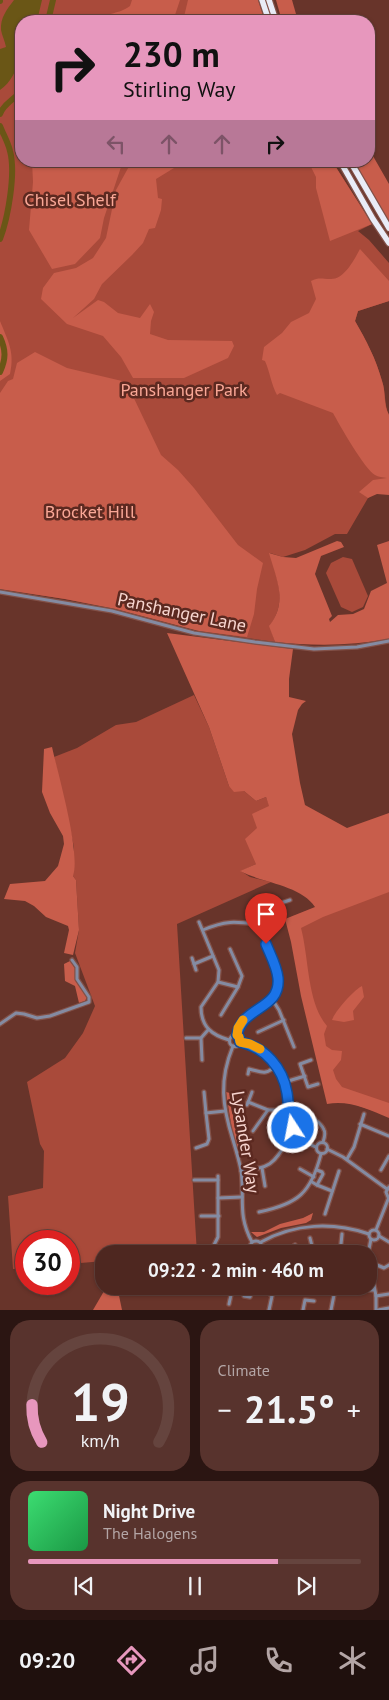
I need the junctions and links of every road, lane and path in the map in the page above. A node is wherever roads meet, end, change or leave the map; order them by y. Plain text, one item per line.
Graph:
1 (262, 0) edge
2 (269, 0) edge
3 (267, 15) edge
4 (274, 15) edge
5 (343, 167) edge
6 (353, 167) edge
7 (389, 228) edge
8 (389, 243) edge
9 (0, 592) edge
10 (389, 641) edge
11 (290, 900) dead end
12 (199, 922) dead end
13 (264, 925) junction
14 (203, 930) junction
15 (230, 949) dead end
16 (213, 956) junction
17 (192, 958) dead end
18 (72, 960) dead end
19 (194, 964) junction
20 (196, 970) dead end
21 (218, 982) junction
22 (238, 987) junction
23 (272, 999) junction
24 (221, 1015) dead end
25 (284, 1020) junction
26 (0, 1024) edge
27 (208, 1030) junction
28 (258, 1032) dead end
29 (237, 1035) junction
30 (186, 1038) dead end
31 (201, 1038) junction
32 (229, 1040) junction
33 (240, 1042) junction
34 (233, 1046) junction
35 (294, 1048) dead end
36 (202, 1056) junction
37 (209, 1056) dead end
38 (202, 1060) dead end
39 (311, 1060) dead end
40 (276, 1065) junction
41 (248, 1074) dead end
42 (304, 1076) junction
43 (284, 1082) junction
44 (318, 1084) dead end
45 (204, 1092) dead end
46 (252, 1092) dead end
47 (268, 1110) junction
48 (288, 1110) junction
49 (225, 1111) junction
50 (206, 1113) junction
51 (300, 1114) dead end
52 (364, 1114) dead end
53 (360, 1124) junction
54 (253, 1131) dead end
55 (389, 1136) edge
56 (288, 1140) dead end
57 (323, 1142) junction
58 (316, 1147) junction
59 (196, 1148) dead end
60 (328, 1149) junction
61 (321, 1154) junction
62 (389, 1156) edge
63 (347, 1159) junction
64 (262, 1168) junction
65 (300, 1169) dead end
66 (317, 1170) junction
67 (381, 1170) dead end
68 (241, 1171) junction
69 (339, 1171) dead end
70 (314, 1176) junction
71 (194, 1180) dead end
72 (312, 1182) junction
73 (317, 1185) junction
74 (265, 1186) dead end
75 (388, 1188) edge
76 (332, 1191) junction
77 (242, 1197) junction
78 (389, 1197) edge
79 (218, 1198) junction
80 (258, 1212) dead end
81 (325, 1214) dead end
82 (201, 1216) dead end
83 (218, 1216) junction
84 (376, 1230) junction
85 (342, 1234) dead end
86 (369, 1234) junction
87 (379, 1236) junction
88 (310, 1238) dead end
89 (371, 1239) junction
90 (252, 1242) junction
91 (261, 1242) junction
92 (389, 1242) edge
93 (214, 1245) edge
94 (250, 1245) edge
95 (262, 1245) edge
96 (312, 1245) edge
97 (341, 1245) edge
98 (370, 1245) edge
99 (377, 1265) edge
100 (389, 1265) edge
101 (389, 1294) edge
102 (231, 1295) edge
103 (251, 1295) edge
104 (270, 1295) edge
105 (334, 1295) edge
106 (244, 1296) dead end
107 (376, 1296) joint
108 (314, 1302) dead end
109 (229, 1304) dead end
110 (389, 1308) edge
111 (269, 1310) edge
112 (303, 1310) edge
113 (330, 1310) edge
114 (377, 1310) edge

1 - 3 highway
2 - 4 highway
5 - 8 highway
6 - 7 highway
9 - 10 street, Panshanger Lane
11 - 13 street
12 - 14 street
13 - 14 street
13 - 23 street
14 - 16 street
15 - 22 street
16 - 19 street
16 - 21 street
17 - 19 street
18 - 26 street
19 - 20 street
21 - 22 street
21 - 27 street
22 - 24 street
23 - 25 street
23 - 29 street
25 - 28 street
25 - 35 street
27 - 31 street
27 - 32 street
29 - 32 street
29 - 33 street
30 - 31 street
31 - 36 street
32 - 34 street
33 - 34 street
33 - 40 street
34 - 49 street, Lysander Way
36 - 37 street
36 - 38 street
39 - 42 street
40 - 41 street
40 - 43 street
42 - 43 street
42 - 44 street
43 - 48 street
45 - 50 street
46 - 47 street
47 - 48 street
47 - 54 street
48 - 58 street
49 - 50 street
49 - 68 street, Lysander Way
50 - 59 street
51 - 57 street
52 - 53 street
53 - 55 street
53 - 63 street
56 - 64 street
57 - 58 street
57 - 60 street
58 - 61 street
60 - 61 street
60 - 63 street
61 - 66 street
62 - 67 street
63 - 75 street
64 - 68 street
64 - 74 street
65 - 70 street
66 - 70 street
66 - 73 street
68 - 77 street, Lysander Way
69 - 76 street
70 - 72 street
71 - 79 street
72 - 73 street
72 - 80 street
73 - 76 street
75 - 78 street
76 - 81 street
77 - 79 street
77 - 90 street, Lysander Way
78 - 84 street
79 - 83 street
82 - 83 street
83 - 93 street
84 - 86 street
84 - 87 street
85 - 97 street
86 - 89 street
86 - 91 street
87 - 89 street
87 - 92 street
88 - 96 street
89 - 98 street
90 - 91 street
90 - 94 street
91 - 95 street
99 - 100 street
101 - 107 street
102 - 109 street
103 - 106 street
104 - 111 street
105 - 113 street
107 - 114 street
108 - 112 street
110 - 114 street

